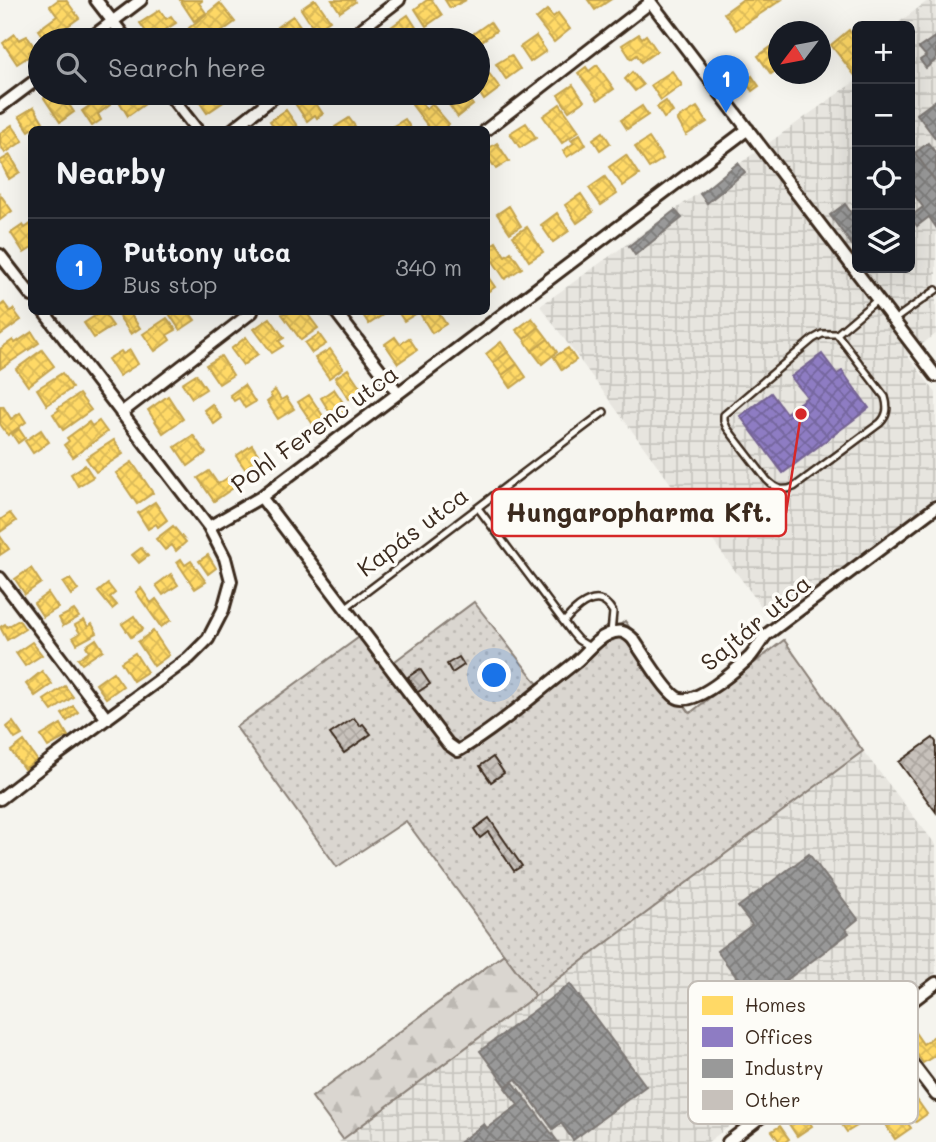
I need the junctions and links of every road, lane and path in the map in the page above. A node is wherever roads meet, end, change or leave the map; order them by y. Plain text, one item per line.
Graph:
1 (96, 0) edge
2 (141, 0) edge
3 (399, 0) edge
4 (650, 1) edge
5 (113, 22) junction
6 (105, 28) edge
7 (118, 28) edge
8 (363, 28) edge
9 (28, 85) edge
10 (177, 105) edge
11 (264, 105) edge
12 (0, 107) edge
13 (194, 126) edge
14 (237, 126) edge
15 (490, 127) edge
16 (748, 129) junction
17 (0, 255) edge
18 (28, 288) edge
19 (936, 290) edge
20 (878, 299) junction
21 (46, 315) edge
22 (248, 315) edge
23 (338, 315) edge
24 (894, 320) junction
25 (837, 334) junction
26 (936, 376) edge
27 (398, 393) junction
28 (604, 412) dead end
29 (121, 413) junction
30 (261, 497) junction
31 (936, 507) edge
32 (478, 508) junction
33 (209, 527) junction
34 (0, 578) edge
35 (345, 608) junction
36 (564, 622) junction
37 (611, 633) junction
38 (591, 648) junction
39 (107, 719) junction
40 (0, 799) edge
41 (936, 983) edge
42 (918, 997) edge
43 (918, 1071) edge
44 (936, 1095) edge
45 (751, 1124) edge
46 (728, 1142) edge

1 - 5 street
2 - 5 street
3 - 8 street
4 - 15 street
4 - 16 street
5 - 6 street
5 - 7 street
9 - 12 street
10 - 13 street
11 - 14 street
16 - 20 street
16 - 27 street, Pohl Ferenc utca
17 - 18 street
19 - 24 lane
20 - 24 street
20 - 25 lane
21 - 29 street
22 - 29 street
23 - 27 street
24 - 26 street
25 - 25 lane
27 - 30 street, Pohl Ferenc utca
28 - 32 lane, Kapás utca
29 - 33 street
30 - 33 street, Pohl Ferenc utca
30 - 35 street
31 - 37 street, Sajtár utca
32 - 35 lane, Kapás utca
32 - 36 lane
33 - 39 street
34 - 39 street
35 - 38 street
36 - 37 lane
36 - 38 lane
37 - 38 street
39 - 40 street
41 - 42 street
43 - 44 street
45 - 46 street

